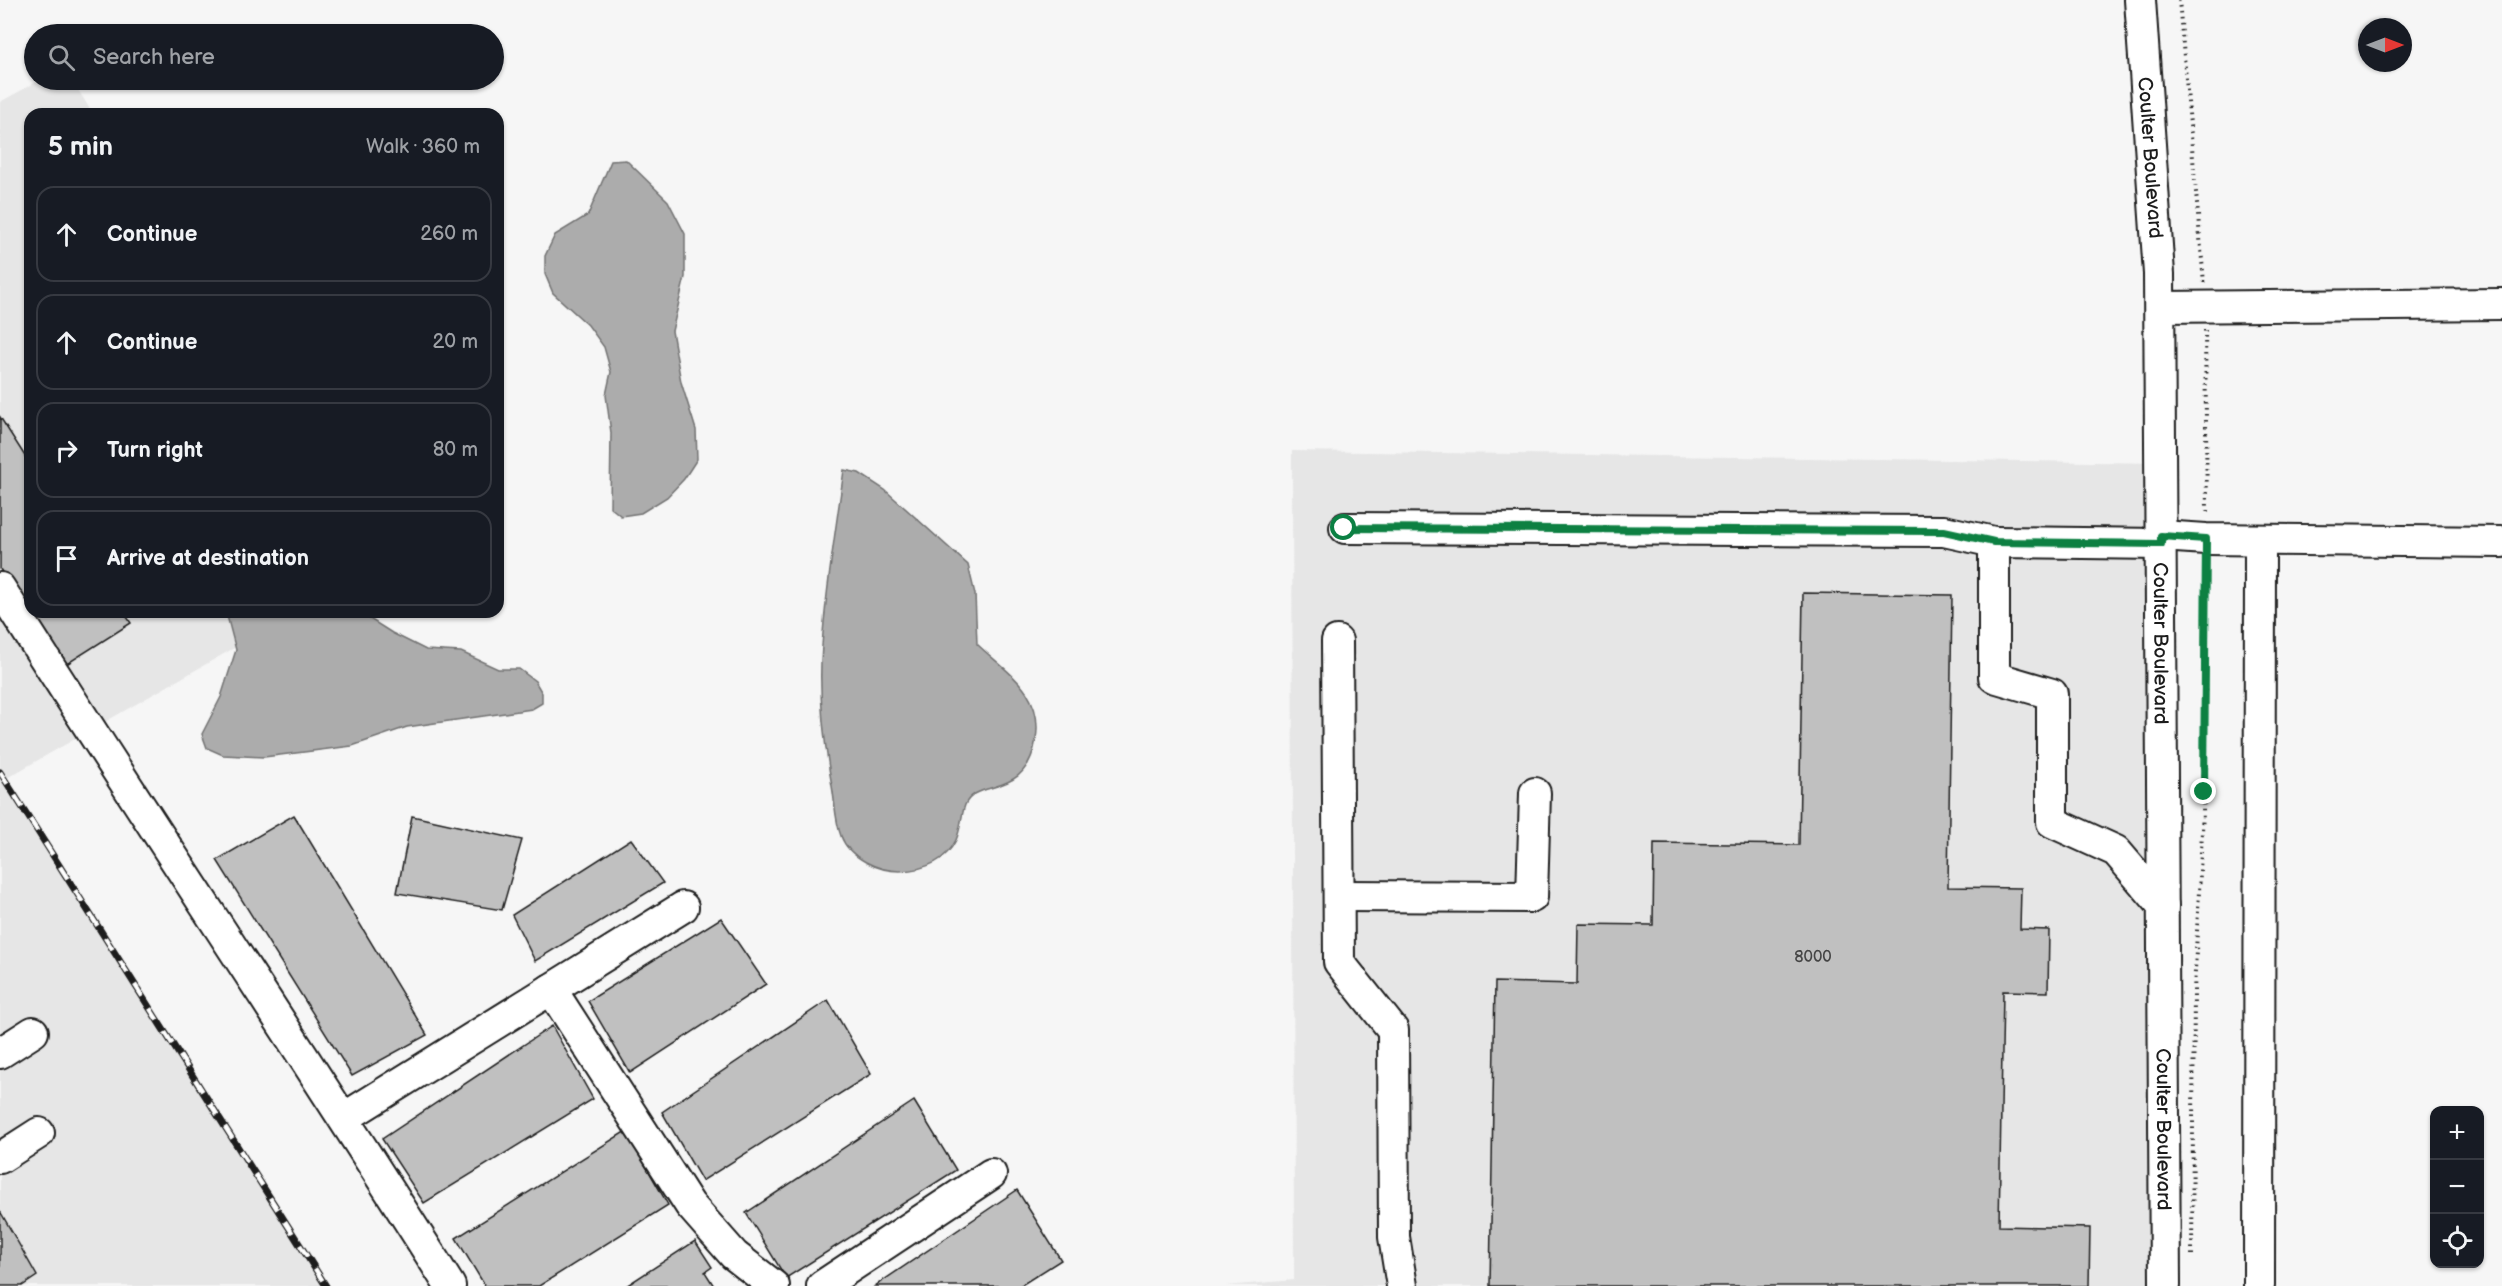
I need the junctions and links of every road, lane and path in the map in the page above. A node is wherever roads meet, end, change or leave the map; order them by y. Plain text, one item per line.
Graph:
1 (2140, 0) edge
2 (2180, 0) edge
3 (2502, 304) edge
4 (2205, 306) junction
5 (2160, 307) junction
6 (1344, 528) dead end
7 (2206, 539) junction
8 (2260, 540) junction
9 (2502, 542) edge
10 (2161, 544) junction
11 (1994, 546) junction
12 (1775, 549) dead end
13 (0, 588) edge
14 (1337, 641) dead end
15 (1535, 794) dead end
16 (1339, 896) junction
17 (2163, 906) junction
18 (683, 907) dead end
19 (551, 989) junction
20 (33, 1032) dead end
21 (0, 1053) edge
22 (344, 1118) junction
23 (39, 1133) dead end
24 (0, 1158) edge
25 (991, 1174) dead end
26 (2192, 1262) dead end
27 (450, 1286) edge
28 (774, 1286) edge
29 (822, 1286) edge
30 (1402, 1286) edge
31 (2165, 1286) edge
32 (2259, 1286) edge

1 - 5 street, Coulter Boulevard
2 - 4 path
3 - 4 street
4 - 5 street
4 - 7 path
5 - 10 street, Coulter Boulevard
6 - 11 street
7 - 8 street
7 - 10 street
7 - 26 path
8 - 9 street
8 - 32 street
10 - 11 street
10 - 17 street, Coulter Boulevard
11 - 12 street
11 - 17 street
13 - 22 street
14 - 16 street
15 - 16 street
16 - 30 street
17 - 31 street, Coulter Boulevard
18 - 19 street
19 - 22 street
19 - 28 street
20 - 21 street
22 - 27 street
23 - 24 street
25 - 29 street

